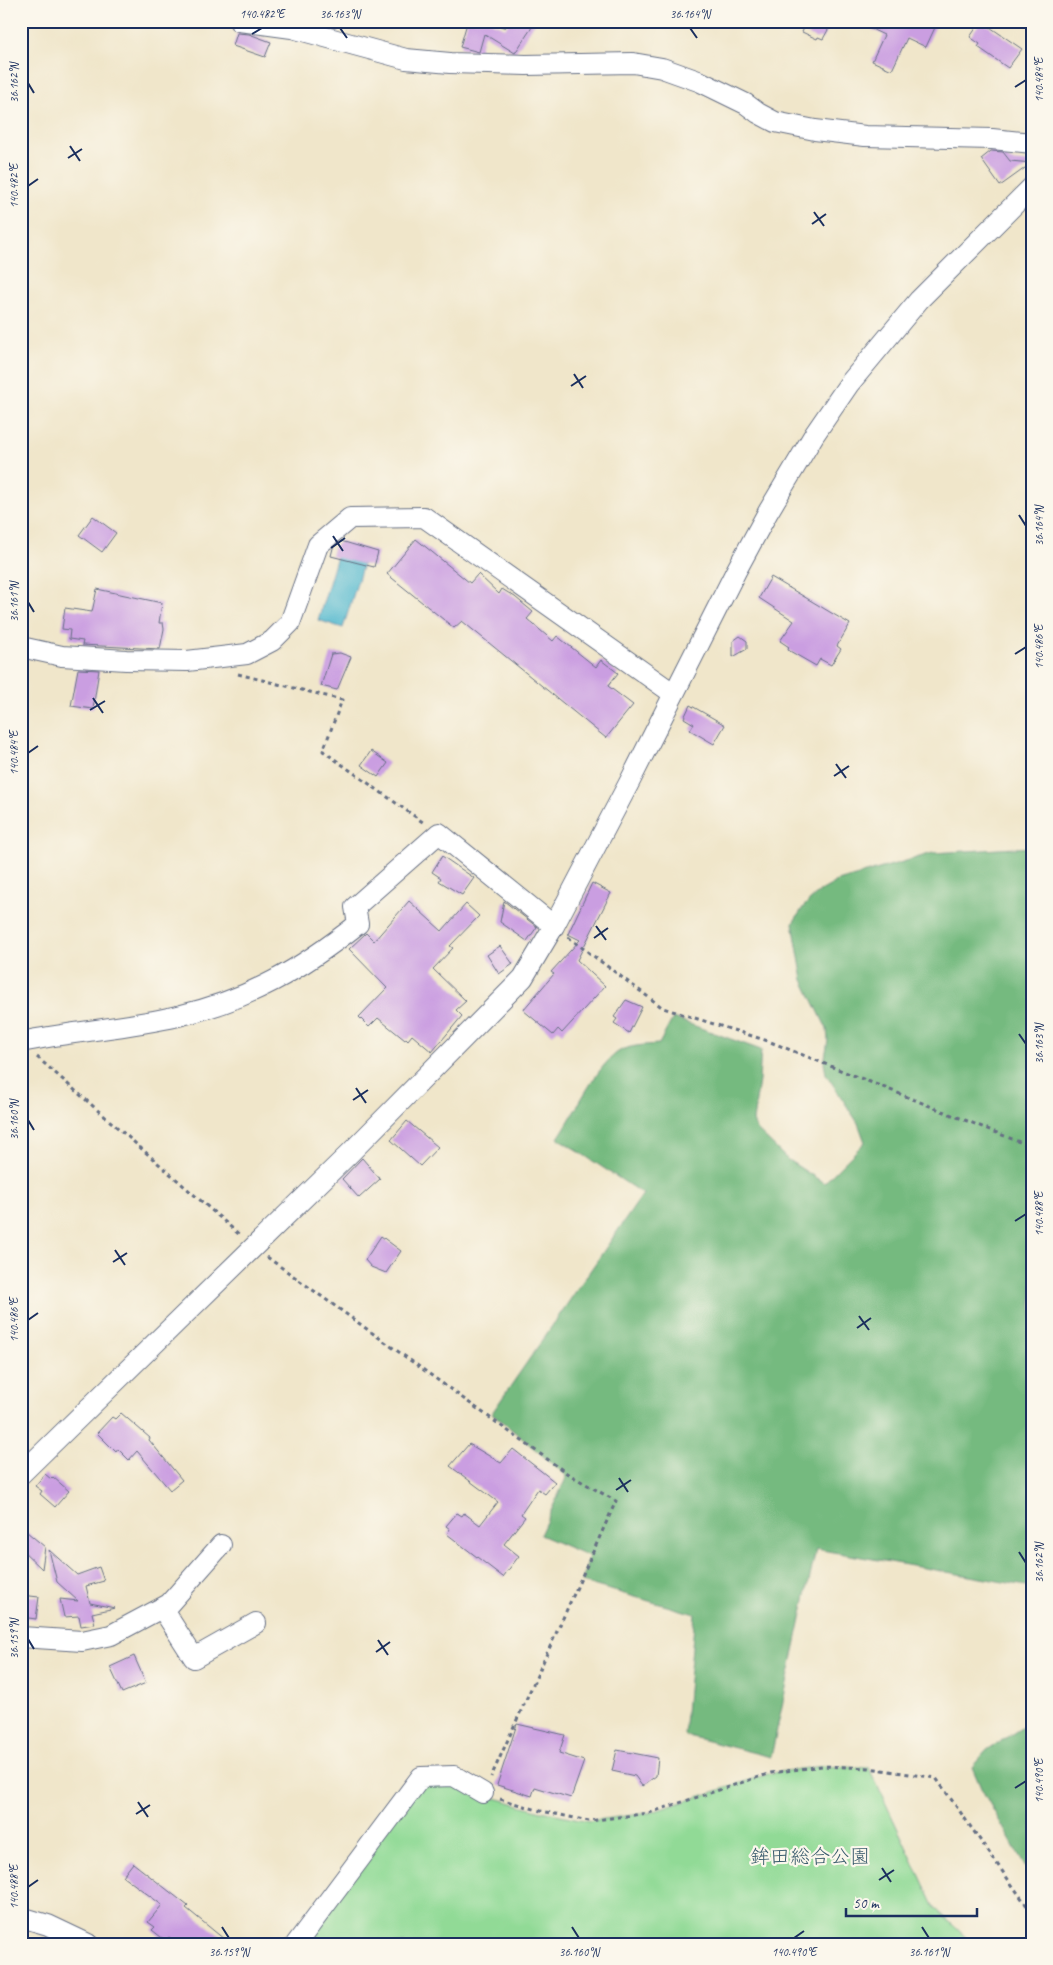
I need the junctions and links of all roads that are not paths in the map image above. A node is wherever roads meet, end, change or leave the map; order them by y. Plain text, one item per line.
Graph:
1 (239, 21) edge
2 (1032, 143) edge
3 (1032, 187) edge
4 (21, 647) edge
5 (674, 694) junction
6 (554, 926) junction
7 (21, 1042) edge
8 (21, 1474) edge
9 (221, 1545) dead end
10 (162, 1608) junction
11 (256, 1623) dead end
12 (21, 1637) edge
13 (483, 1794) road end
14 (21, 1917) edge
15 (88, 1944) edge
16 (296, 1944) edge

1 - 2 street
3 - 5 street
4 - 5 street
5 - 6 street
6 - 7 street
6 - 8 street
9 - 10 street
10 - 11 street
10 - 12 street
13 - 16 street
14 - 15 street

